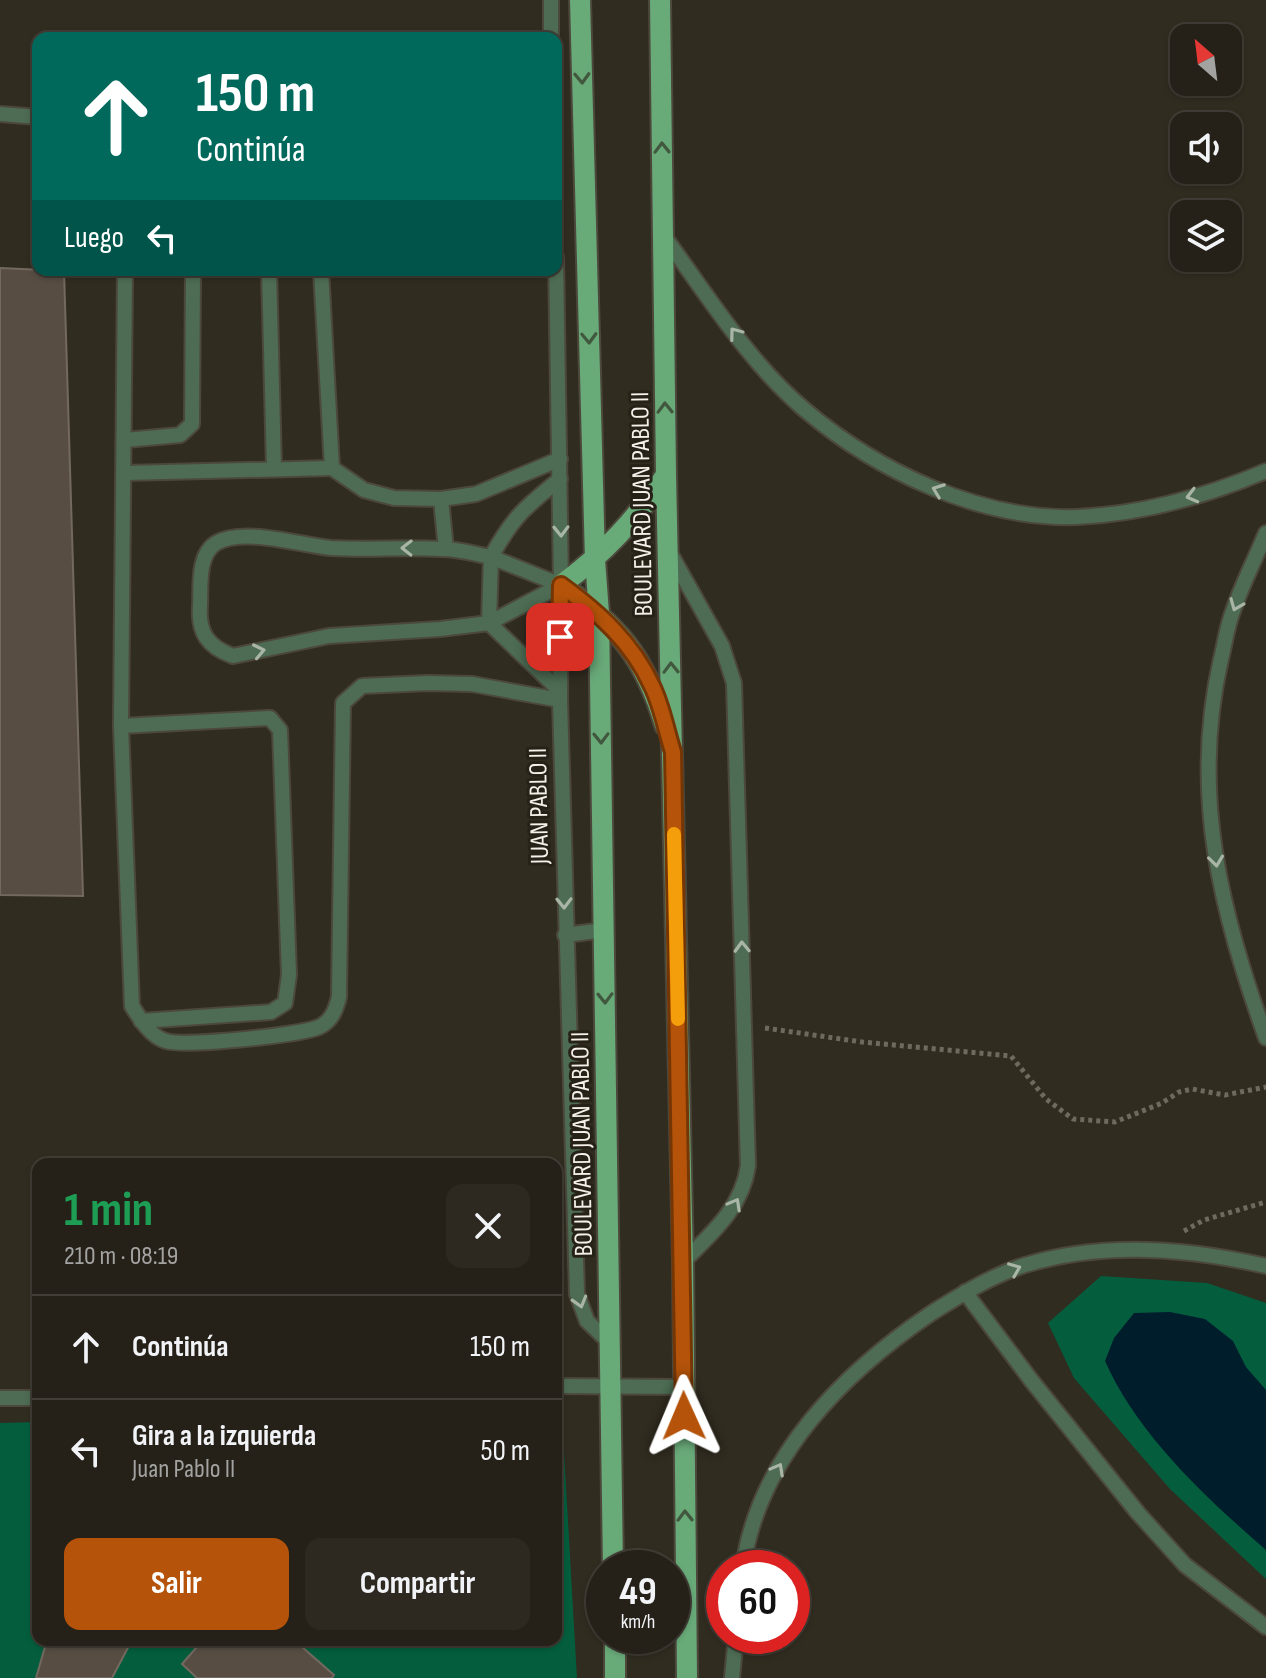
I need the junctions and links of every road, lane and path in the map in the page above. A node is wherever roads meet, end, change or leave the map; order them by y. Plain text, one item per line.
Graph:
1 (551, 0) edge
2 (580, 0) edge
3 (660, 0) edge
4 (551, 32) edge
5 (0, 114) edge
6 (32, 117) edge
7 (663, 235) junction
8 (125, 276) edge
9 (193, 276) edge
10 (269, 276) edge
11 (321, 276) edge
12 (556, 276) edge
13 (125, 440) junction
14 (560, 459) junction
15 (274, 468) junction
16 (332, 468) junction
17 (1266, 471) edge
18 (125, 473) junction
19 (666, 475) junction
20 (560, 479) junction
21 (441, 499) junction
22 (1266, 533) edge
23 (446, 549) junction
24 (669, 551) junction
25 (491, 557) junction
26 (595, 560) junction
27 (561, 585) junction
28 (599, 613) junction
29 (489, 623) junction
30 (560, 695) junction
31 (121, 726) junction
32 (673, 752) junction
33 (604, 930) junction
34 (565, 935) junction
35 (141, 1021) junction
36 (744, 1025) junction
37 (1266, 1038) edge
38 (1266, 1087) edge
39 (1266, 1202) edge
40 (1152, 1249) junction
41 (683, 1262) junction
42 (1266, 1266) edge
43 (965, 1292) junction
44 (609, 1342) junction
45 (611, 1385) junction
46 (562, 1386) edge
47 (684, 1387) junction
48 (0, 1398) edge
49 (32, 1398) edge
50 (613, 1550) edge
51 (747, 1550) edge
52 (1266, 1627) edge
53 (615, 1654) edge
54 (734, 1654) edge
55 (615, 1678) edge
56 (687, 1678) edge
57 (732, 1678) edge

1 - 4 lane
2 -> 26 main road, BOULEVARD JUAN PABLO II
7 -> 3 main road, BOULEVARD JUAN PABLO II
5 - 6 lane
17 -> 7 lane
19 -> 7 main road, BOULEVARD JUAN PABLO II
8 - 13 lane
9 - 13 lane
10 - 15 lane
11 - 16 lane
12 - 14 lane, JUAN PABLO II
13 - 18 lane
14 - 20 lane, JUAN PABLO II
14 - 21 lane
15 - 16 lane
15 - 18 lane
16 - 21 lane
18 - 31 lane
19 - 24 main road, BOULEVARD JUAN PABLO II
19 - 26 main road
20 - 25 lane
20 -> 27 lane, JUAN PABLO II
21 - 23 lane
22 -> 37 lane
23 - 25 lane
23 -> 29 lane
32 -> 24 main road, BOULEVARD JUAN PABLO II
36 -> 24 lane
25 - 27 lane
25 - 29 lane
26 - 27 main road
26 - 28 main road, BOULEVARD JUAN PABLO II
27 - 28 main road
27 - 29 lane
27 - 30 lane, JUAN PABLO II
28 - 32 main road
28 -> 33 main road, BOULEVARD JUAN PABLO II
29 - 30 lane
30 -> 34 lane, JUAN PABLO II
30 - 35 lane
31 - 35 lane
31 - 35 lane
32 - 41 main road, BOULEVARD JUAN PABLO II
33 - 34 lane
33 -> 44 main road, BOULEVARD JUAN PABLO II
34 -> 44 lane, JUAN PABLO II
36 - 38 path
41 -> 36 lane
39 - 40 path
40 - 42 lane
43 -> 40 lane
41 - 47 main road, BOULEVARD JUAN PABLO II
51 -> 43 lane
43 - 52 lane
44 - 45 main road, BOULEVARD JUAN PABLO II
45 - 46 lane
45 - 47 lane
45 - 50 main road, BOULEVARD JUAN PABLO II
56 -> 47 main road, BOULEVARD JUAN PABLO II
48 - 49 lane
53 - 55 main road
54 - 57 lane

